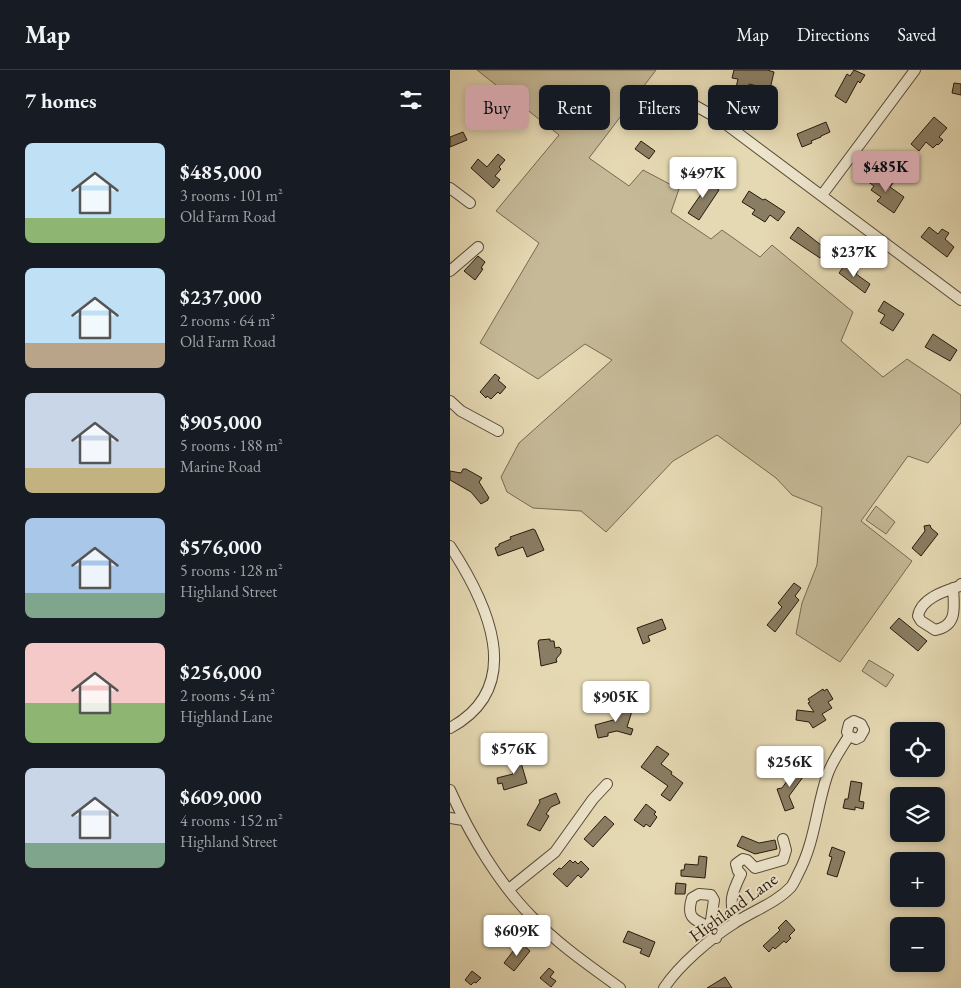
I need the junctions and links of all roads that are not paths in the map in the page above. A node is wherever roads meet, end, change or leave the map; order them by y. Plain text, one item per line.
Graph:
1 (916, 70) edge
2 (698, 107) edge
3 (450, 188) edge
4 (822, 195) junction
5 (470, 203) dead end
6 (478, 247) dead end
7 (450, 272) edge
8 (961, 300) edge
9 (450, 401) edge
10 (498, 431) dead end
11 (450, 546) edge
12 (450, 728) edge
13 (849, 736) dead end
14 (607, 784) dead end
15 (450, 790) edge
16 (450, 818) edge
17 (463, 820) junction
18 (783, 839) dead end
19 (509, 889) junction
20 (736, 922) junction
21 (710, 927) dead end
22 (716, 938) junction
23 (664, 987) edge
24 (620, 988) edge

1 - 4 street
2 - 4 street
3 - 5 street
4 - 8 street
6 - 7 street
9 - 10 street
11 - 12 street
13 - 20 street, Highland Lane
14 - 19 street
15 - 17 street
16 - 17 street
17 - 19 street
18 - 20 street
19 - 24 street
20 - 22 street, Highland Lane
21 - 22 street
22 - 23 street, Highland Lane

